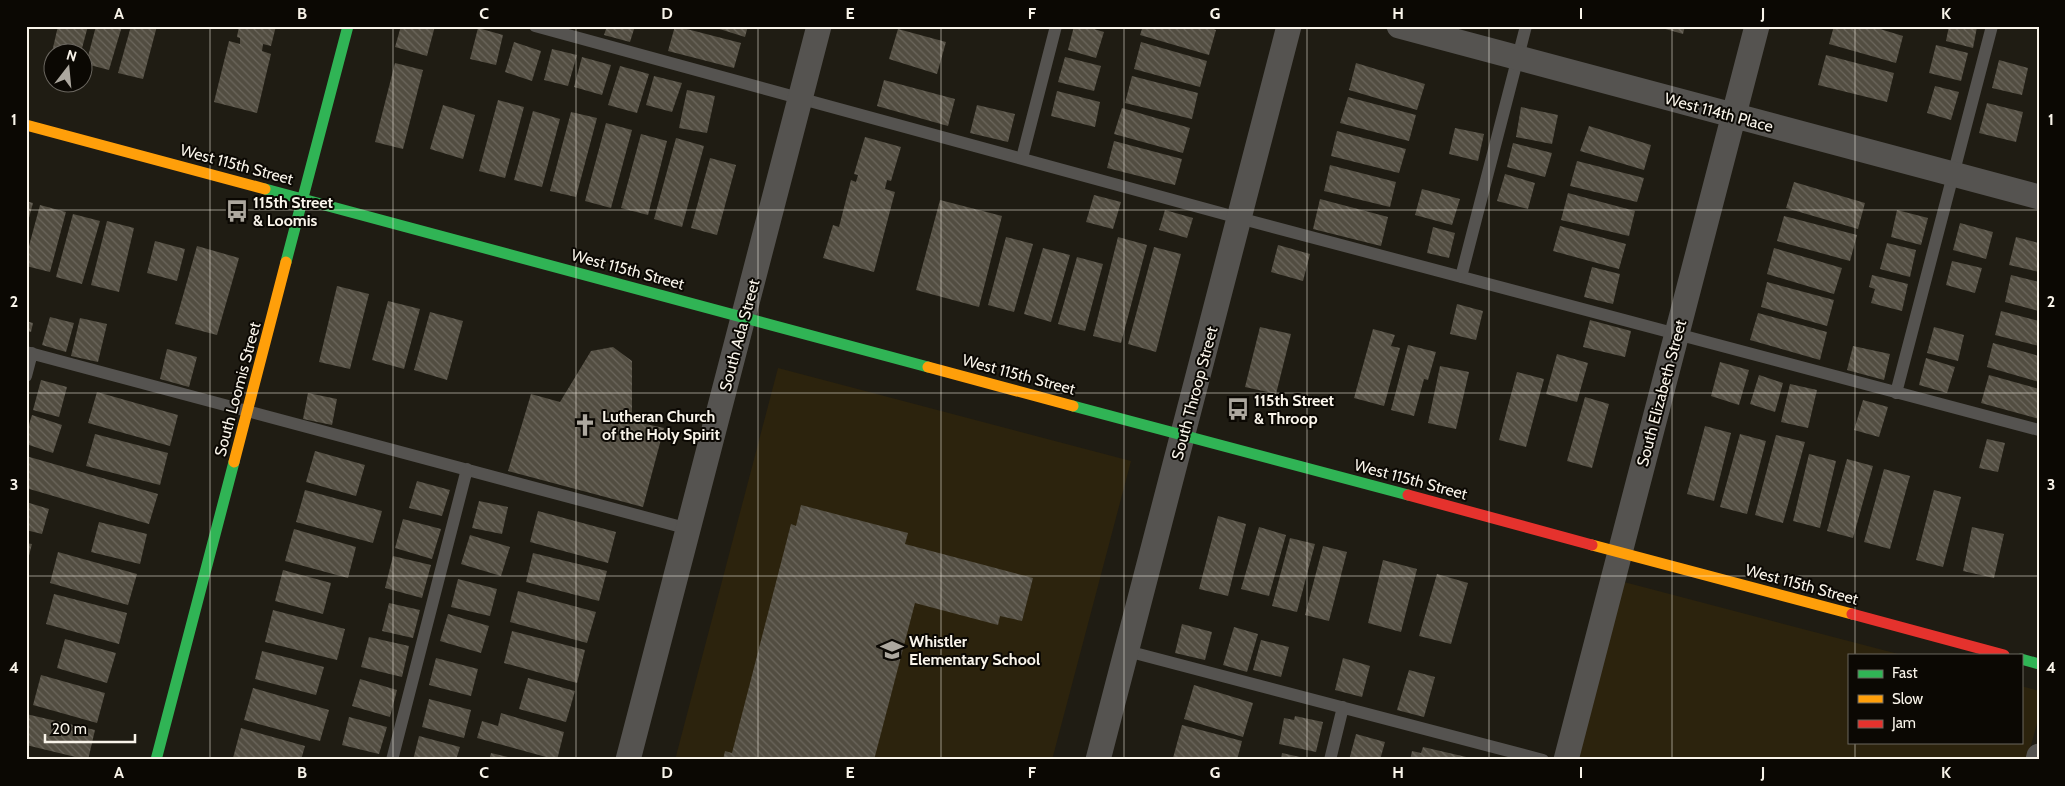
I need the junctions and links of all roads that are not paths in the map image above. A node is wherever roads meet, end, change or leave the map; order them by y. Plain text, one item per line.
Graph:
1 (348, 26) edge
2 (535, 26) edge
3 (588, 26) edge
4 (819, 26) edge
5 (1056, 26) edge
6 (1289, 26) edge
7 (1398, 26) edge
8 (1526, 26) edge
9 (1757, 26) edge
10 (1992, 26) edge
11 (584, 39) junction
12 (1517, 58) junction
13 (801, 97) junction
14 (1734, 116) junction
15 (26, 125) edge
16 (1022, 158) junction
17 (1953, 175) junction
18 (2039, 198) edge
19 (303, 199) junction
20 (1239, 218) junction
21 (1461, 277) junction
22 (744, 317) junction
23 (1676, 335) junction
24 (29, 353) edge
25 (26, 376) edge
26 (1896, 393) junction
27 (248, 410) junction
28 (2039, 430) edge
29 (1183, 435) junction
30 (467, 469) junction
31 (689, 529) junction
32 (1620, 552) junction
33 (1127, 651) junction
34 (2000, 654) edge
35 (2022, 659) edge
36 (2039, 664) edge
37 (1343, 707) junction
38 (2039, 756) edge
39 (156, 760) edge
40 (392, 760) edge
41 (628, 760) edge
42 (1098, 760) edge
43 (1330, 760) edge
44 (1543, 760) edge
45 (1566, 760) edge
46 (2038, 760) edge

1 - 19 street, South Loomis Street
2 - 11 lane
3 - 11 lane
4 - 13 street, South Ada Street
5 - 16 lane
6 - 20 street, South Throop Street
7 - 12 street, West 114th Place
8 - 12 lane
9 - 14 street, South Elizabeth Street
10 - 17 lane
11 - 13 lane
12 - 14 street, West 114th Place
12 - 21 lane
13 - 16 lane
13 - 22 street, South Ada Street
14 - 17 street, West 114th Place
14 - 23 street, South Elizabeth Street
15 - 19 street, West 115th Street
16 - 20 lane
17 - 18 street, West 114th Place
17 - 26 lane
19 - 22 street, West 115th Street
19 - 27 street, South Loomis Street
20 - 21 lane
20 - 29 street, South Throop Street
21 - 23 lane
22 - 29 street, West 115th Street
22 - 31 street, South Ada Street
23 - 26 lane
23 - 32 street, South Elizabeth Street
24 - 25 lane
24 - 27 lane
26 - 28 lane
27 - 30 lane
27 - 39 street, South Loomis Street
29 - 32 street, West 115th Street
29 - 33 street, South Throop Street
30 - 31 lane
30 - 40 lane
31 - 41 street, South Ada Street
32 - 34 street, West 115th Street
32 - 45 street, South Elizabeth Street
33 - 37 lane
33 - 42 street, South Throop Street
35 - 36 street
37 - 43 lane
37 - 44 lane
38 - 46 street

